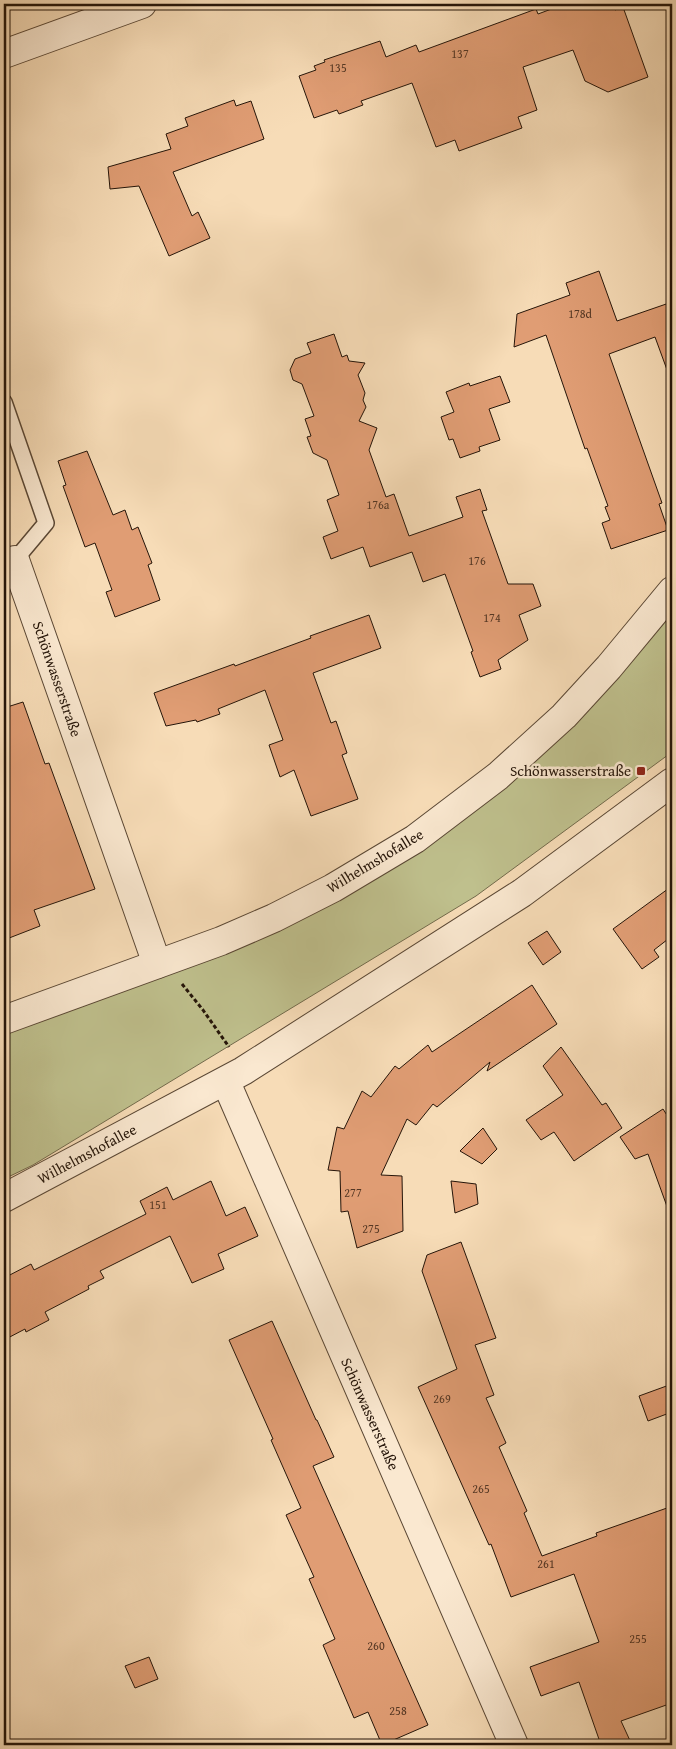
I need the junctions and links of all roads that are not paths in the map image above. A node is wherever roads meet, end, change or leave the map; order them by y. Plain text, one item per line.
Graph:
1 (142, 4) edge
2 (4, 54) edge
3 (4, 402) edge
4 (15, 560) joint
5 (672, 591) edge
6 (672, 782) edge
7 (163, 962) junction
8 (4, 1020) edge
9 (235, 1077) junction
10 (4, 1198) edge
11 (514, 1745) edge

1 - 2 street
3 - 4 lane, Schönwasserstraße
4 - 7 street, Schönwasserstraße
5 - 7 street, Wilhelmshofallee
6 - 9 street, Wilhelmshofallee
7 - 8 street, Wilhelmshofallee
9 - 10 street, Wilhelmshofallee
9 - 11 street, Schönwasserstraße

